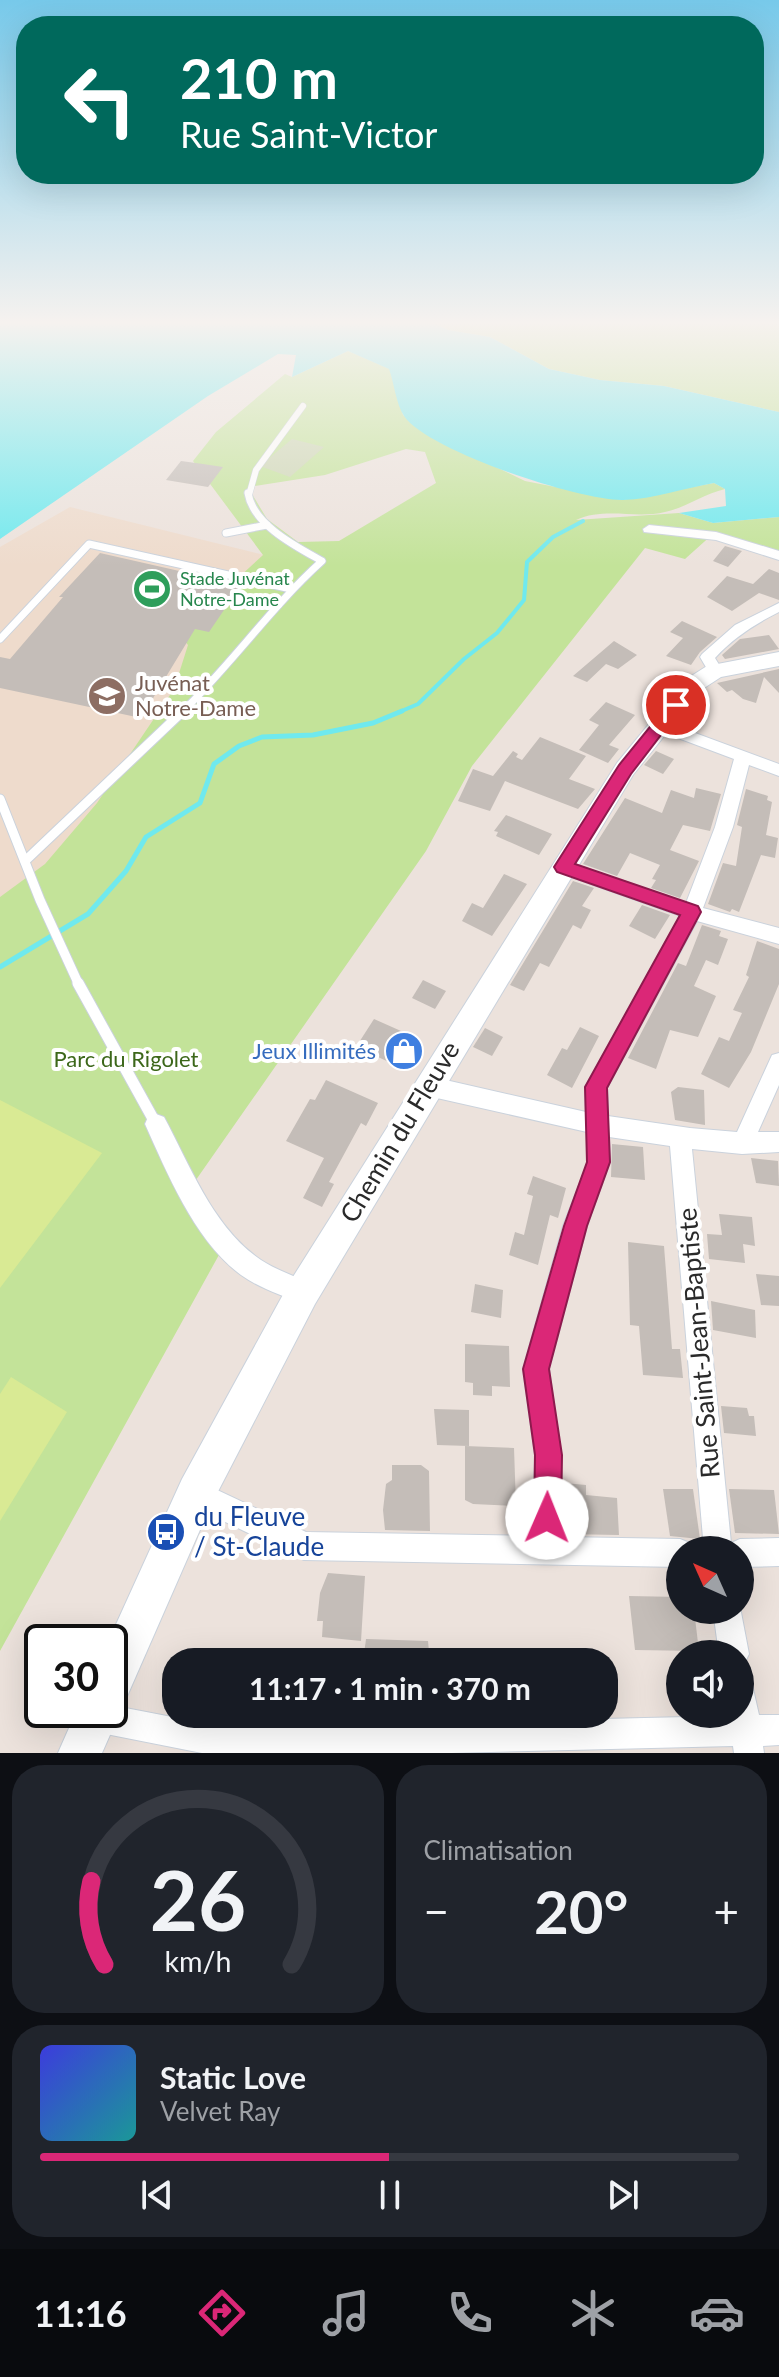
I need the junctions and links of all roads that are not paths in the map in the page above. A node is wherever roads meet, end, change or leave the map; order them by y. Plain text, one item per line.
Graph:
1 (303, 406) dead end
2 (267, 525) junction
3 (649, 529) dead end
4 (226, 533) dead end
5 (779, 556) edge
6 (291, 589) junction
7 (779, 607) edge
8 (0, 639) edge
9 (779, 659) edge
10 (715, 671) junction
11 (660, 725) junction
12 (743, 755) junction
13 (779, 770) edge
14 (0, 799) edge
15 (25, 861) junction
16 (563, 867) junction
17 (692, 912) junction
18 (779, 936) edge
19 (779, 1062) edge
20 (428, 1086) junction
21 (156, 1124) joint
22 (597, 1125) junction
23 (680, 1136) junction
24 (779, 1142) edge
25 (742, 1144) junction
26 (303, 1292) junction
27 (196, 1493) junction
28 (717, 1536) edge
29 (547, 1550) junction
30 (779, 1552) edge
31 (666, 1553) edge
32 (754, 1553) edge
33 (128, 1645) edge
34 (128, 1723) edge
35 (779, 1730) edge
36 (748, 1741) edge

1 - 2 lane
2 - 4 lane
2 - 6 lane
3 - 5 street
6 - 8 lane
6 - 15 lane
7 - 10 street
9 - 10 street, Chemin du Fleuve
10 - 11 street, Chemin du Fleuve
11 - 12 street
11 - 16 street, Chemin du Fleuve
12 - 13 street
12 - 17 street
14 - 15 lane
15 - 21 lane
16 - 17 street
16 - 20 street, Chemin du Fleuve
17 - 18 street
17 - 22 street
19 - 25 street
20 - 22 street
20 - 26 street, Chemin du Fleuve
21 - 26 street
22 - 23 street
22 - 29 street
23 - 25 street
23 - 28 street, Rue Saint-Jean-Baptiste
24 - 25 street
26 - 27 street, Chemin du Fleuve
27 - 29 street
27 - 33 street, Chemin du Fleuve
29 - 31 street
30 - 32 street
34 - 36 street
35 - 36 street

